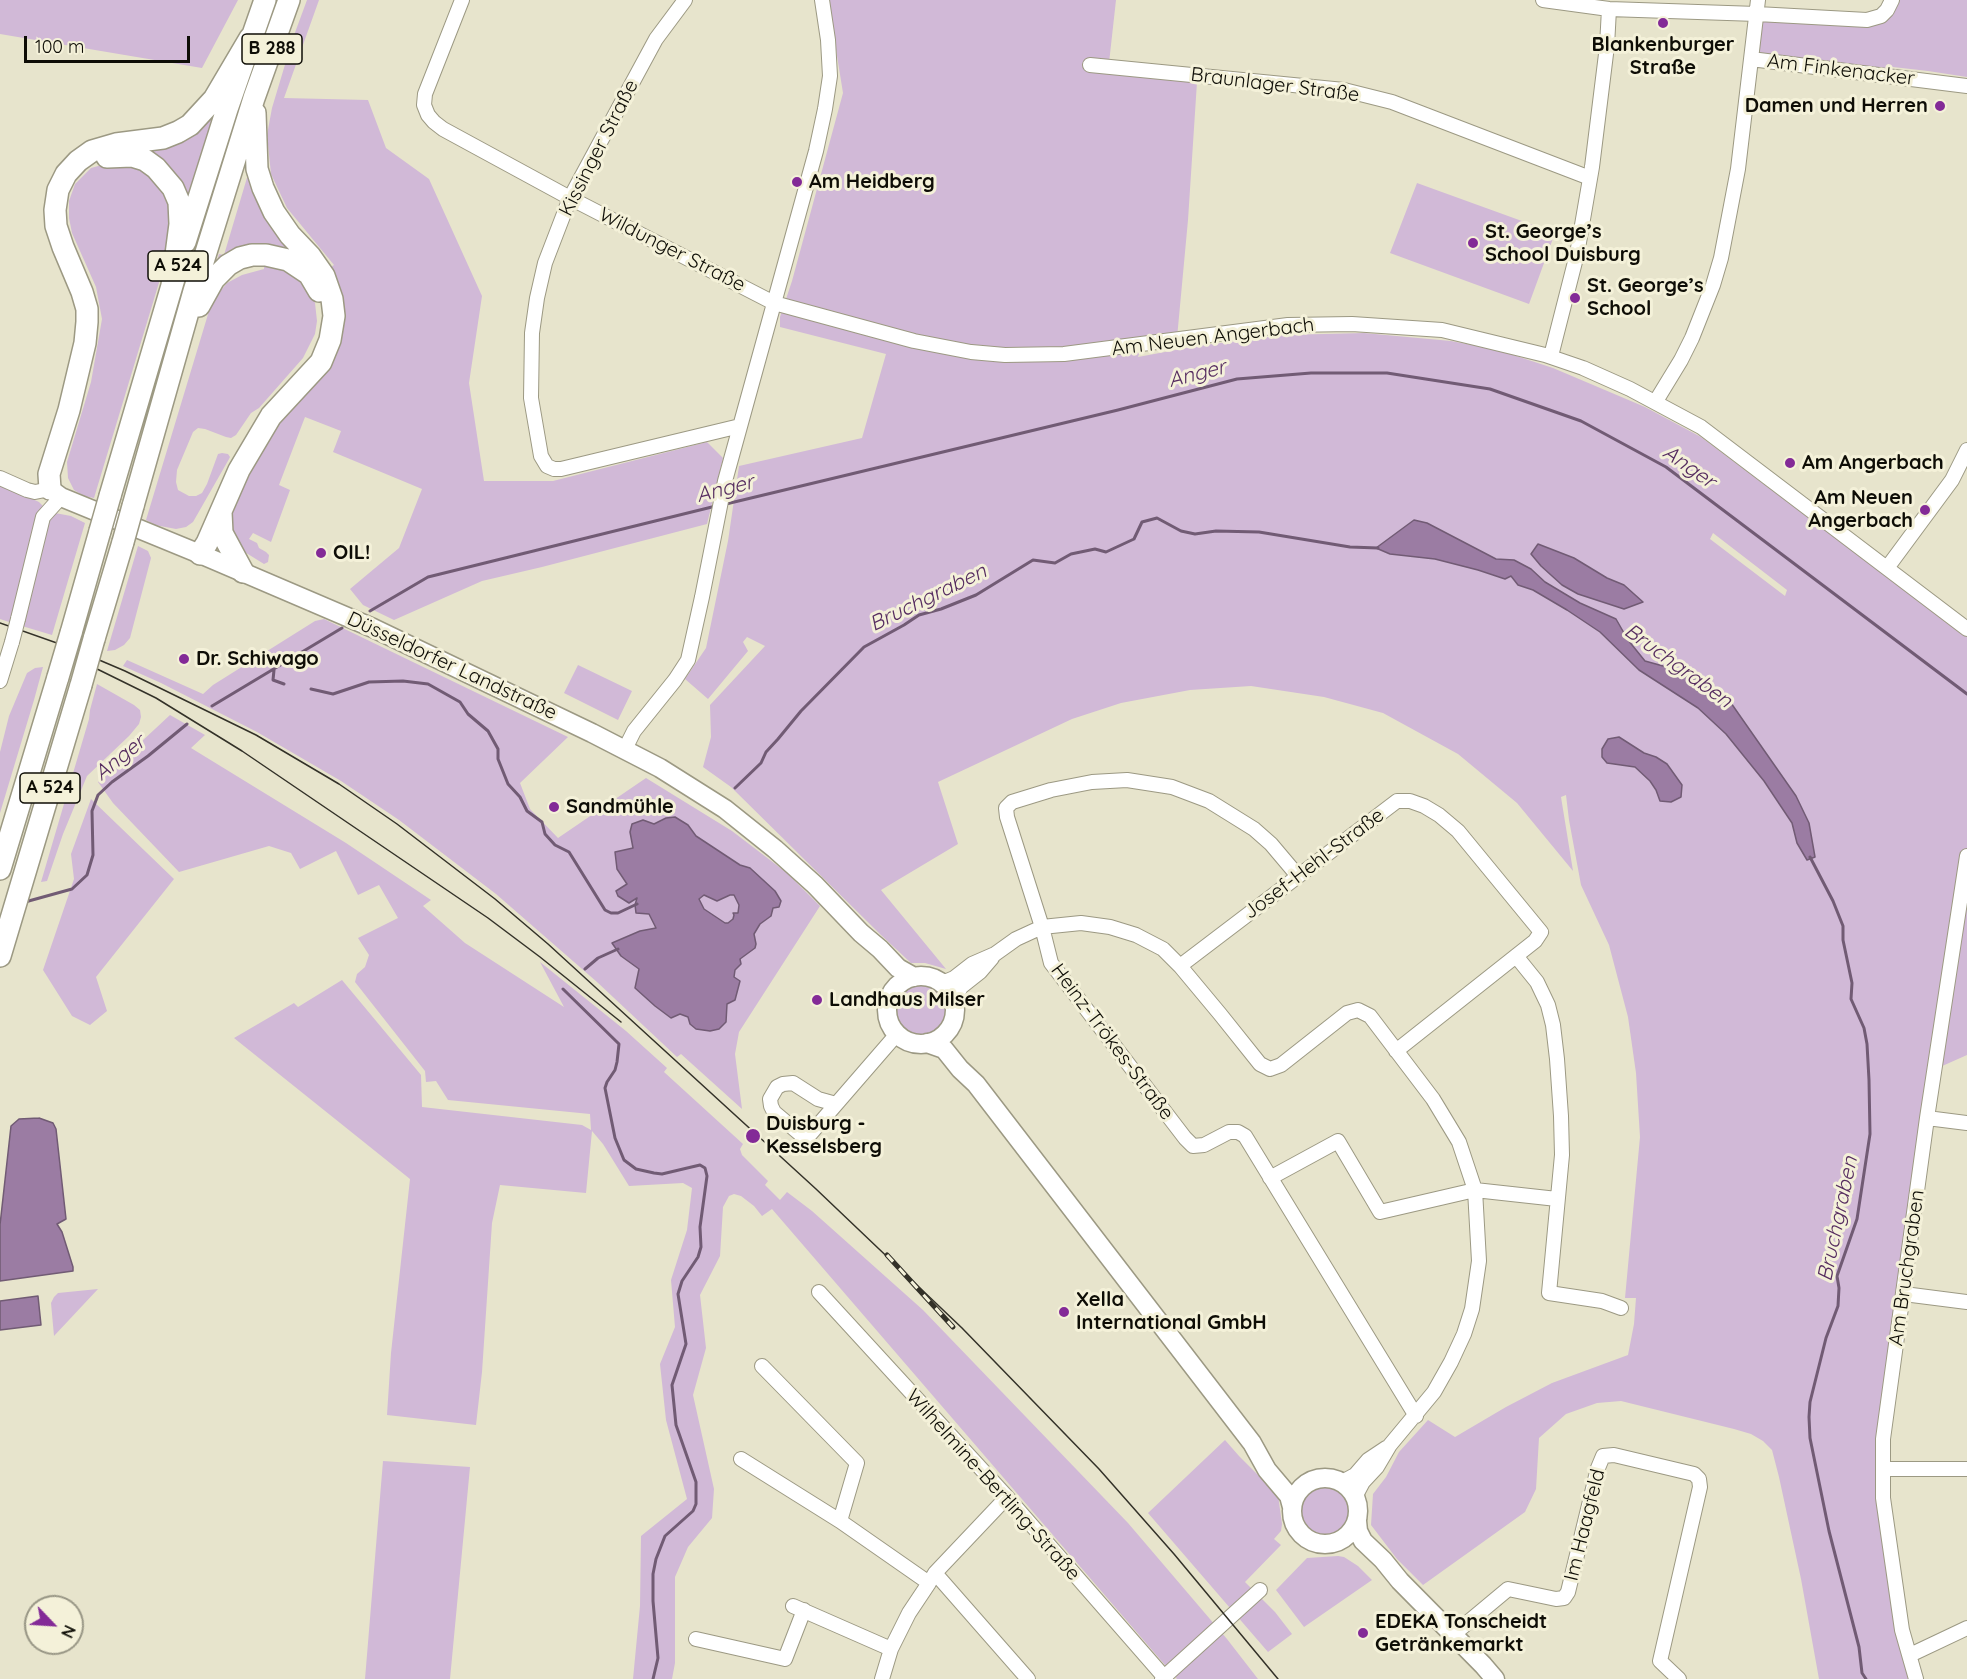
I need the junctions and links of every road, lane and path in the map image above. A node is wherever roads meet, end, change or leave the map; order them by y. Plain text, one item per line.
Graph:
1 (265, 0) edge
2 (289, 0) edge
3 (462, 0) edge
4 (685, 0) edge
5 (822, 0) edge
6 (1543, 0) edge
7 (1892, 0) edge
8 (1758, 7) edge
9 (1610, 9) junction
10 (250, 38) junction
11 (1751, 58) junction
12 (1090, 65) dead end
13 (1967, 86) edge
14 (254, 98) junction
15 (1590, 178) junction
16 (570, 198) junction
17 (172, 285) junction
18 (774, 303) junction
19 (177, 355) junction
20 (1551, 356) junction
21 (1656, 401) junction
22 (740, 426) junction
23 (1967, 450) edge
24 (0, 478) edge
25 (56, 493) junction
26 (221, 512) junction
27 (194, 551) junction
28 (1887, 568) junction
29 (243, 572) junction
30 (1967, 629) edge
31 (0, 681) edge
32 (624, 749) junction
33 (1967, 856) edge
34 (0, 869) edge
35 (1298, 876) junction
36 (1042, 927) junction
37 (861, 933) junction
38 (995, 954) junction
39 (0, 956) edge
40 (1516, 956) junction
41 (1180, 966) junction
42 (914, 977) junction
43 (938, 981) junction
44 (892, 993) junction
45 (954, 1001) junction
46 (951, 1026) junction
47 (897, 1034) junction
48 (927, 1043) junction
49 (1396, 1052) junction
50 (976, 1084) junction
51 (836, 1104) junction
52 (1928, 1118) junction
53 (1967, 1123) edge
54 (1270, 1178) junction
55 (1475, 1190) junction
56 (1557, 1199) junction
57 (819, 1292) dead end
58 (1904, 1294) junction
59 (1967, 1302) edge
60 (1621, 1308) dead end
61 (762, 1366) dead end
62 (1416, 1416) junction
63 (1252, 1443) junction
64 (1390, 1445) junction
65 (741, 1459) dead end
66 (1883, 1469) junction
67 (1967, 1469) edge
68 (1342, 1482) junction
69 (1307, 1484) junction
70 (1007, 1497) junction
71 (1355, 1497) junction
72 (1292, 1507) junction
73 (840, 1521) junction
74 (1357, 1521) junction
75 (1337, 1542) junction
76 (932, 1578) junction
77 (1400, 1581) junction
78 (1260, 1590) dead end
79 (1967, 1628) edge
80 (1454, 1634) junction
81 (696, 1639) dead end
82 (891, 1649) junction
83 (1910, 1655) junction
84 (886, 1676) edge
85 (1164, 1678) edge
86 (1028, 1679) edge
87 (1494, 1679) edge
88 (1679, 1679) edge
89 (1916, 1679) edge

1 - 10 highway, B 288
2 - 14 highway, B 288
3 - 16 street, Wildunger Straße
4 - 16 street, Kissinger Straße
5 - 18 street
6 - 9 street
7 - 8 street
8 - 9 street
8 - 11 street
9 - 15 street
10 - 17 highway, A 524
10 - 25 highway
11 - 13 street, Am Finkenacker
11 - 21 street
12 - 15 street, Braunlager Straße
14 - 19 highway, A 524
14 - 26 highway
15 - 20 street
16 - 18 street, Wildunger Straße
16 - 22 street, Kissinger Straße
17 - 25 highway
17 - 34 highway, A 524, bridge
18 - 20 street, Am Neuen Angerbach
18 - 22 street
19 - 27 highway
19 - 39 highway, A 524, bridge
20 - 21 street, Am Neuen Angerbach
21 - 28 street, Am Neuen Angerbach
22 - 32 street
23 - 28 street
24 - 25 street, Düsseldorfer Landstraße
25 - 27 main road, Düsseldorfer Landstraße
25 - 31 street, bridge
26 - 27 highway
26 - 29 highway
27 - 29 main road, Düsseldorfer Landstraße
28 - 30 street, Am Neuen Angerbach
29 - 32 main road, Düsseldorfer Landstraße
32 - 37 main road, Düsseldorfer Landstraße
33 - 52 street, Am Bruchgraben
35 - 36 street, Heinz-Trökes-Straße
35 - 40 street, Josef-Hehl-Straße
35 - 41 street, Josef-Hehl-Straße
36 - 38 street
36 - 41 street
36 - 54 street, Heinz-Trökes-Straße
37 - 42 main road, Düsseldorfer Landstraße
37 - 44 main road, Düsseldorfer Landstraße
38 - 43 street
38 - 45 street
40 - 49 street, Josef-Hehl-Straße
40 - 56 street
41 - 49 street
42 - 43 main road
42 - 44 main road
43 - 45 main road
44 - 47 main road
45 - 46 main road
46 - 48 main road
46 - 50 main road
47 - 48 main road
47 - 51 street
48 - 50 main road
49 - 55 street
50 - 63 main road
51 - 51 street
52 - 53 street
52 - 58 street, Am Bruchgraben
54 - 55 street
54 - 62 street, Heinz-Trökes-Straße
55 - 56 street
55 - 62 street
56 - 60 street
57 - 70 street, Wilhelmine-Bertling-Straße
58 - 59 street
58 - 66 street, Am Bruchgraben
61 - 73 street
62 - 64 street
63 - 69 main road
63 - 72 main road
64 - 68 street
64 - 71 street
65 - 73 street
66 - 67 street
66 - 83 street, Am Bruchgraben
68 - 69 main road
68 - 71 main road
69 - 72 main road
70 - 76 street
70 - 85 street, Wilhelmine-Bertling-Straße
71 - 74 main road
72 - 75 main road
73 - 76 street
74 - 75 main road
74 - 77 main road
75 - 77 main road
76 - 82 street
76 - 86 street
77 - 80 main road
78 - 85 street
79 - 83 street
80 - 87 main road
80 - 88 street, Im Haagfeld
81 - 82 street
82 - 84 street
83 - 89 street, Am Bruchgraben

